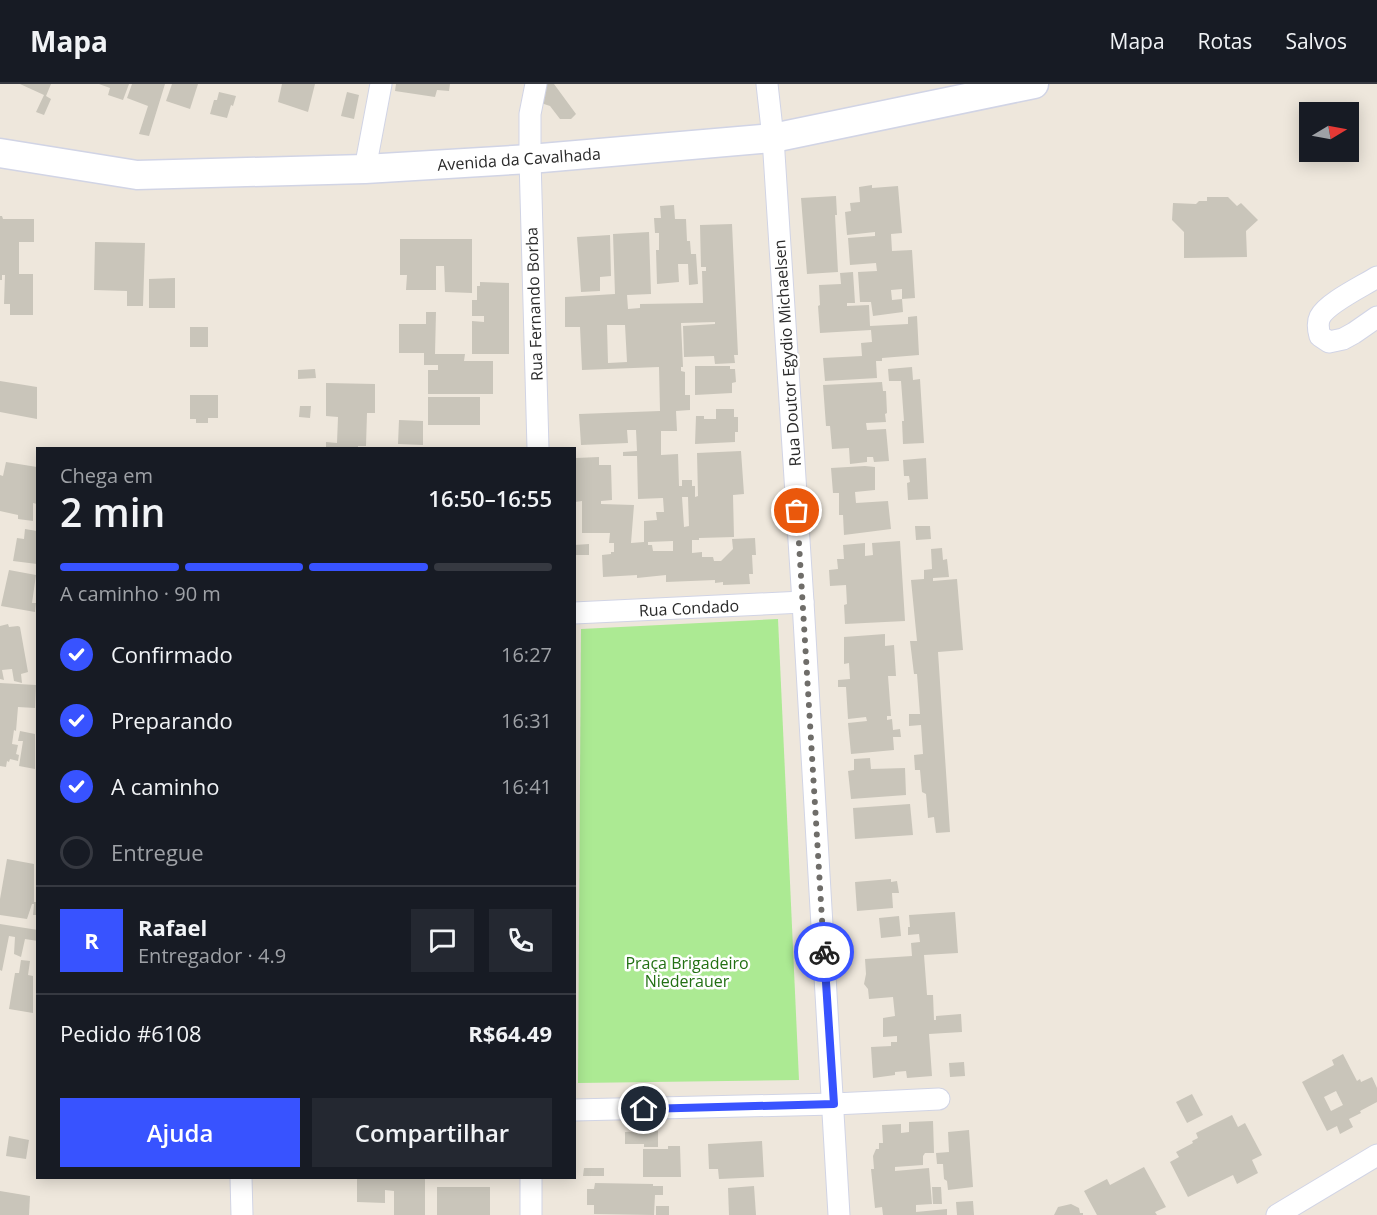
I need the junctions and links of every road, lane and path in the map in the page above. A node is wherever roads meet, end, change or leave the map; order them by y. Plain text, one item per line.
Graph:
1 (381, 84) edge
2 (536, 84) edge
3 (767, 84) edge
4 (1034, 84) edge
5 (773, 138) junction
6 (0, 153) edge
7 (530, 159) junction
8 (365, 169) junction
9 (1377, 277) edge
10 (1377, 317) edge
11 (538, 447) edge
12 (803, 602) junction
13 (576, 613) edge
14 (939, 1099) dead end
15 (834, 1104) junction
16 (576, 1110) edge
17 (1377, 1155) edge
18 (241, 1179) edge
19 (531, 1179) edge
20 (242, 1215) edge
21 (531, 1215) edge
22 (839, 1215) edge
23 (1277, 1215) edge

1 - 8 street
2 - 7 street, Rua Fernando Borba
3 - 5 street, Rua Doutor Egydio Michaelsen
4 - 5 main road, Avenida da Cavalhada
5 - 7 main road, Avenida da Cavalhada
5 - 12 street, Rua Doutor Egydio Michaelsen
6 - 8 main road, Avenida da Cavalhada
7 - 8 main road, Avenida da Cavalhada
7 - 11 street, Rua Fernando Borba
9 - 10 street
12 - 13 street, Rua Condado
12 - 15 street, Rua Doutor Egydio Michaelsen
14 - 15 street
15 - 16 street
15 - 22 street, Rua Doutor Egydio Michaelsen
17 - 23 street
18 - 20 street
19 - 21 street

